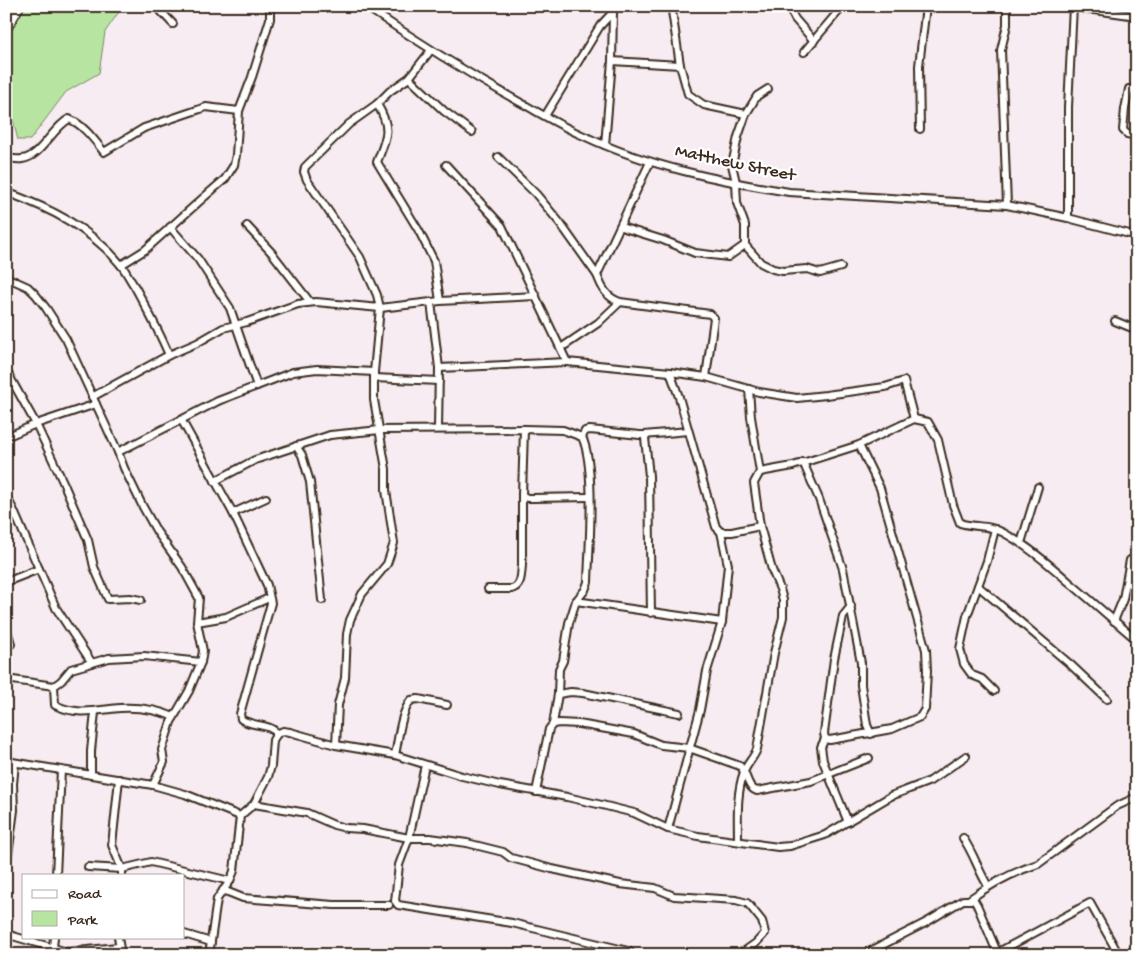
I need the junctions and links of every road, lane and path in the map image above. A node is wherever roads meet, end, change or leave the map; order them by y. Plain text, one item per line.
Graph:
1 (19, 6) edge
2 (156, 6) edge
3 (270, 6) edge
4 (365, 6) edge
5 (788, 6) edge
6 (843, 6) edge
7 (926, 6) edge
8 (1007, 6) edge
9 (1073, 7) edge
10 (612, 9) edge
11 (672, 12) dead end
12 (1137, 16) edge
13 (173, 24) dead end
14 (6, 29) edge
15 (814, 41) junction
16 (431, 50) junction
17 (804, 52) dead end
18 (612, 61) junction
19 (680, 65) junction
20 (409, 78) junction
21 (768, 89) dead end
22 (1137, 90) edge
23 (377, 104) junction
24 (238, 111) junction
25 (746, 114) junction
26 (545, 116) junction
27 (920, 129) dead end
28 (472, 132) dead end
29 (1137, 136) edge
30 (605, 145) junction
31 (498, 157) dead end
32 (6, 158) edge
33 (650, 162) junction
34 (446, 165) dead end
35 (736, 182) junction
36 (6, 192) edge
37 (1007, 205) junction
38 (1068, 218) junction
39 (247, 226) dead end
40 (170, 227) junction
41 (621, 228) junction
42 (1137, 236) edge
43 (745, 245) junction
44 (121, 265) junction
45 (841, 267) dead end
46 (598, 275) junction
47 (6, 277) edge
48 (536, 296) junction
49 (440, 301) junction
50 (310, 302) junction
51 (431, 302) junction
52 (620, 302) junction
53 (380, 308) junction
54 (1115, 321) dead end
55 (236, 324) junction
56 (1137, 330) edge
57 (561, 348) junction
58 (169, 355) junction
59 (567, 362) junction
60 (439, 368) junction
61 (7, 372) edge
62 (670, 372) junction
63 (374, 375) junction
64 (706, 377) junction
65 (439, 381) junction
66 (257, 386) junction
67 (749, 389) junction
68 (92, 397) junction
69 (96, 404) junction
70 (914, 419) junction
71 (182, 421) junction
72 (36, 424) junction
73 (438, 429) junction
74 (524, 429) junction
75 (380, 430) junction
76 (688, 431) junction
77 (644, 435) junction
78 (6, 437) edge
79 (582, 437) junction
80 (859, 445) junction
81 (296, 446) junction
82 (118, 452) junction
83 (803, 462) junction
84 (760, 472) junction
85 (215, 481) junction
86 (1038, 487) dead end
87 (522, 495) junction
88 (6, 496) edge
89 (589, 497) junction
90 (266, 498) dead end
91 (13, 509) junction
92 (6, 513) edge
93 (233, 513) junction
94 (760, 526) junction
95 (995, 529) junction
96 (721, 532) junction
97 (1020, 544) junction
98 (1130, 560) dead end
99 (39, 569) junction
100 (6, 582) edge
101 (978, 586) junction
102 (488, 589) dead end
103 (269, 598) junction
104 (140, 600) dead end
105 (322, 600) dead end
106 (576, 601) junction
107 (851, 606) junction
108 (651, 613) junction
109 (1114, 621) junction
110 (197, 622) junction
111 (722, 622) junction
112 (6, 626) edge
113 (1137, 640) edge
114 (11, 644) dead end
115 (201, 662) junction
116 (92, 663) junction
117 (6, 679) edge
118 (54, 686) junction
119 (994, 691) dead end
120 (558, 694) junction
121 (1107, 699) dead end
122 (447, 705) dead end
123 (95, 712) junction
124 (679, 713) dead end
125 (174, 717) junction
126 (553, 724) junction
127 (277, 734) junction
128 (871, 734) junction
129 (825, 739) junction
130 (336, 745) junction
131 (689, 748) junction
132 (395, 755) junction
133 (966, 756) dead end
134 (869, 758) dead end
135 (6, 761) edge
136 (15, 763) junction
137 (425, 765) junction
138 (61, 770) junction
139 (744, 770) junction
140 (828, 774) junction
141 (91, 775) junction
142 (118, 779) junction
143 (154, 785) junction
144 (536, 792) junction
145 (1137, 797) edge
146 (254, 804) junction
147 (240, 816) junction
148 (848, 822) junction
149 (668, 829) junction
150 (409, 838) junction
151 (963, 838) dead end
152 (738, 842) junction
153 (7, 861) edge
154 (88, 866) dead end
155 (6, 870) edge
156 (122, 872) edge
157 (56, 874) edge
158 (230, 881) junction
159 (988, 886) junction
160 (223, 890) junction
161 (970, 899) junction
162 (389, 905) dead end
163 (6, 934) edge
164 (185, 934) edge
165 (54, 938) edge
166 (118, 938) edge
167 (211, 942) junction
168 (118, 947) junction
169 (53, 948) junction
170 (995, 954) edge
171 (121, 955) edge
172 (210, 955) edge
173 (633, 955) edge
174 (739, 955) edge
175 (863, 955) edge
176 (1119, 955) edge

1 - 14 main road
2 - 13 street
3 - 24 street
4 - 16 street, Matthew Street
5 - 15 street
6 - 15 street
7 - 27 street
8 - 37 street
9 - 12 street
9 - 38 street
10 - 18 street
10 - 26 street
11 - 19 street
15 - 17 street
16 - 20 street
16 - 26 street, Matthew Street
18 - 19 street
18 - 30 street
19 - 25 street
20 - 23 street
20 - 28 street
21 - 25 street
22 - 29 street
23 - 49 street
23 - 53 street
24 - 32 street
24 - 40 street
25 - 35 street
26 - 30 street, Matthew Street
30 - 33 street, Matthew Street
31 - 46 street
33 - 35 street, Matthew Street
33 - 41 street
34 - 48 street
35 - 37 street, Matthew Street
35 - 43 street
36 - 44 street
37 - 38 street, Matthew Street
38 - 42 street, Matthew Street
39 - 50 street
40 - 44 street
40 - 55 street
41 - 43 street
41 - 46 street
43 - 45 street
44 - 58 street
46 - 52 street
47 - 68 street
48 - 49 street
48 - 57 street
49 - 51 street
50 - 53 street
50 - 55 street
51 - 53 street
51 - 60 street
52 - 57 street
52 - 64 street
53 - 63 street
54 - 56 street
55 - 58 street
55 - 66 street
57 - 59 street
58 - 68 street
59 - 60 street
59 - 62 street
60 - 65 street
61 - 72 street
62 - 64 street
62 - 76 street
63 - 65 street
63 - 66 street
63 - 75 street
64 - 67 street
65 - 73 street
66 - 71 street
67 - 70 street
67 - 84 street
68 - 69 street
69 - 72 street
69 - 82 street
70 - 80 street
70 - 95 street
71 - 82 street
71 - 85 street
72 - 78 street
72 - 104 street
73 - 74 street
73 - 75 street
74 - 79 street
74 - 87 street
75 - 81 street
75 - 130 street
76 - 77 street
76 - 96 street
77 - 79 street
77 - 108 street
79 - 89 street
80 - 83 street
80 - 128 street
81 - 85 street
81 - 105 street
82 - 110 street
83 - 84 street
83 - 107 street
84 - 94 street
85 - 93 street
86 - 97 street
87 - 89 street
87 - 102 street
88 - 91 street
89 - 106 street
90 - 93 street
91 - 92 street
91 - 99 street
93 - 103 street
94 - 96 street
94 - 139 street
95 - 97 street
95 - 101 street
96 - 111 street
97 - 109 street
98 - 109 street
99 - 100 street
99 - 116 street
101 - 119 street
101 - 121 street
103 - 110 street
103 - 127 street
106 - 108 street
106 - 120 street
107 - 128 street
107 - 129 street
108 - 111 street
109 - 113 street
110 - 115 street
111 - 131 street
112 - 114 street
115 - 116 street
115 - 125 street
116 - 118 street
117 - 118 street
118 - 123 street
120 - 124 street
120 - 126 street
122 - 132 street
123 - 125 street
123 - 141 street
125 - 143 street
126 - 131 street
126 - 144 street
127 - 130 street
127 - 146 street
128 - 129 street
129 - 140 street
130 - 132 street
131 - 139 street
131 - 149 street
132 - 137 street
133 - 148 street
134 - 140 street
135 - 136 street
136 - 138 street
136 - 153 street
137 - 144 street
137 - 150 street
138 - 141 street
138 - 157 street
139 - 140 street
139 - 152 street
140 - 148 street
141 - 142 street
142 - 143 street
142 - 156 street
143 - 147 street
144 - 149 street
145 - 159 street
146 - 147 street
146 - 150 street
147 - 158 street
148 - 152 street
149 - 152 street
150 - 173 street
150 - 174 street
151 - 159 street
153 - 155 street
154 - 156 street
156 - 158 street
158 - 160 street
159 - 161 street
160 - 162 street
160 - 167 street
161 - 170 street
161 - 175 street
163 - 169 street
164 - 167 street
165 - 169 street
166 - 168 street
167 - 172 street
168 - 169 street
168 - 171 street
170 - 176 street

